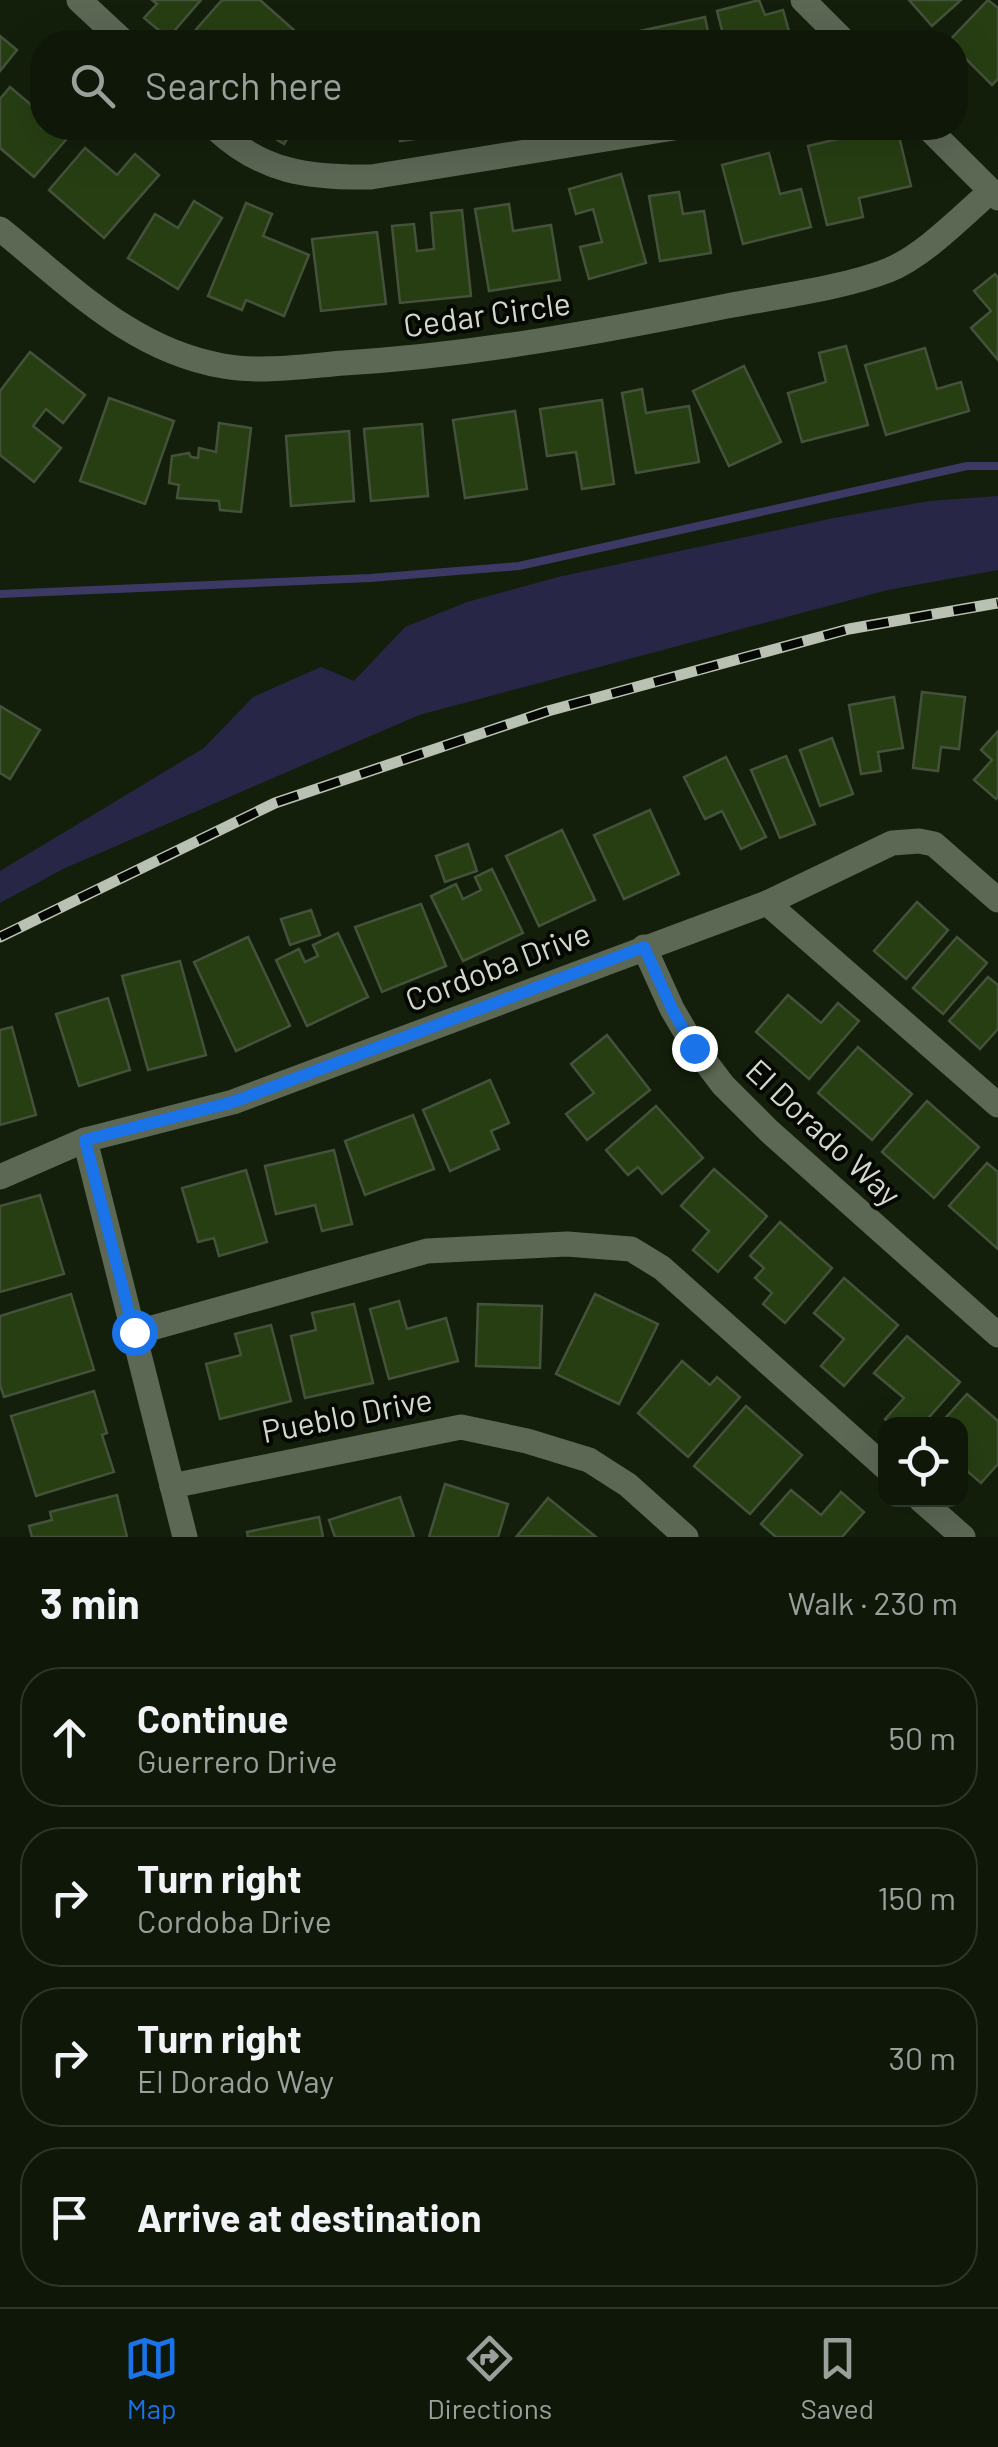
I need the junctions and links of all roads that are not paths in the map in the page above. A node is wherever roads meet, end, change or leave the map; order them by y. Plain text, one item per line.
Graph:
1 (79, 0) edge
2 (803, 0) edge
3 (111, 30) edge
4 (832, 30) edge
5 (228, 140) edge
6 (601, 140) edge
7 (940, 140) edge
8 (995, 194) edge
9 (0, 229) edge
10 (998, 900) edge
11 (768, 903) junction
12 (644, 947) junction
13 (998, 1105) edge
14 (85, 1140) junction
15 (0, 1177) edge
16 (134, 1332) junction
17 (998, 1335) edge
18 (878, 1461) edge
19 (172, 1486) junction
20 (929, 1507) edge
21 (185, 1537) edge
22 (686, 1537) edge
23 (963, 1537) edge

1 - 3 street
2 - 4 street
5 - 6 street
7 - 8 street
8 - 9 street, Cedar Circle
10 - 11 street, Cordoba Drive
11 - 12 street, Cordoba Drive
11 - 13 street
12 - 14 street, Cordoba Drive
12 - 17 street, El Dorado Way
14 - 15 street, Cordoba Drive
14 - 16 street
16 - 18 street
16 - 19 street
19 - 21 street
19 - 22 street, Pueblo Drive
20 - 23 street

